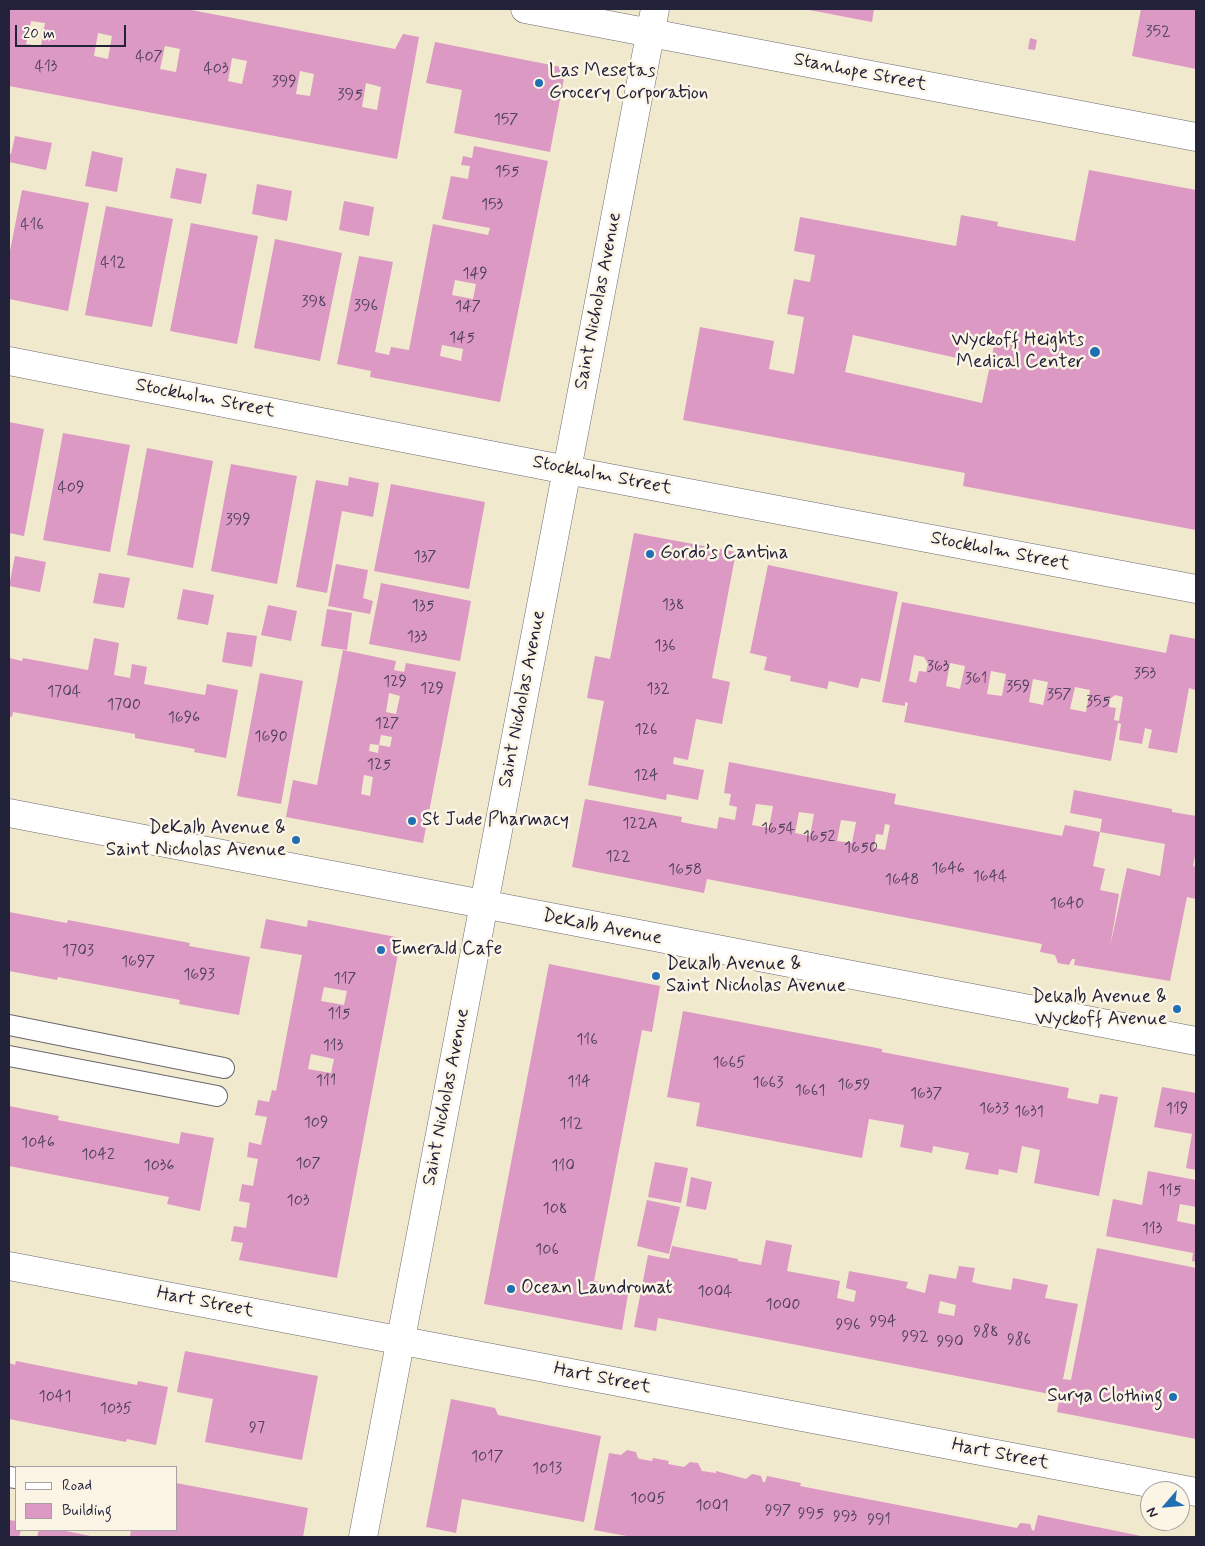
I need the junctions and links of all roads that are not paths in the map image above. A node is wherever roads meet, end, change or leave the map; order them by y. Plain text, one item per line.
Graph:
1 (524, 9) edge
2 (653, 21) edge
3 (1196, 137) edge
4 (9, 361) edge
5 (567, 470) junction
6 (1196, 589) edge
7 (9, 813) edge
8 (484, 905) junction
9 (9, 1025) edge
10 (1196, 1041) edge
11 (9, 1056) edge
12 (224, 1068) dead end
13 (217, 1096) dead end
14 (9, 1266) edge
15 (401, 1341) junction
16 (1196, 1492) edge
17 (363, 1537) edge

1 - 2 street, Stanhope Street
2 - 3 street, Stanhope Street
2 - 5 street, Saint Nicholas Avenue
4 - 5 street, Stockholm Street
5 - 6 street, Stockholm Street
5 - 8 street, Saint Nicholas Avenue
7 - 8 street, DeKalb Avenue
8 - 10 street, DeKalb Avenue
8 - 15 street, Saint Nicholas Avenue
9 - 12 lane
11 - 13 lane
14 - 15 street, Hart Street
15 - 16 street, Hart Street
15 - 17 street, Saint Nicholas Avenue

